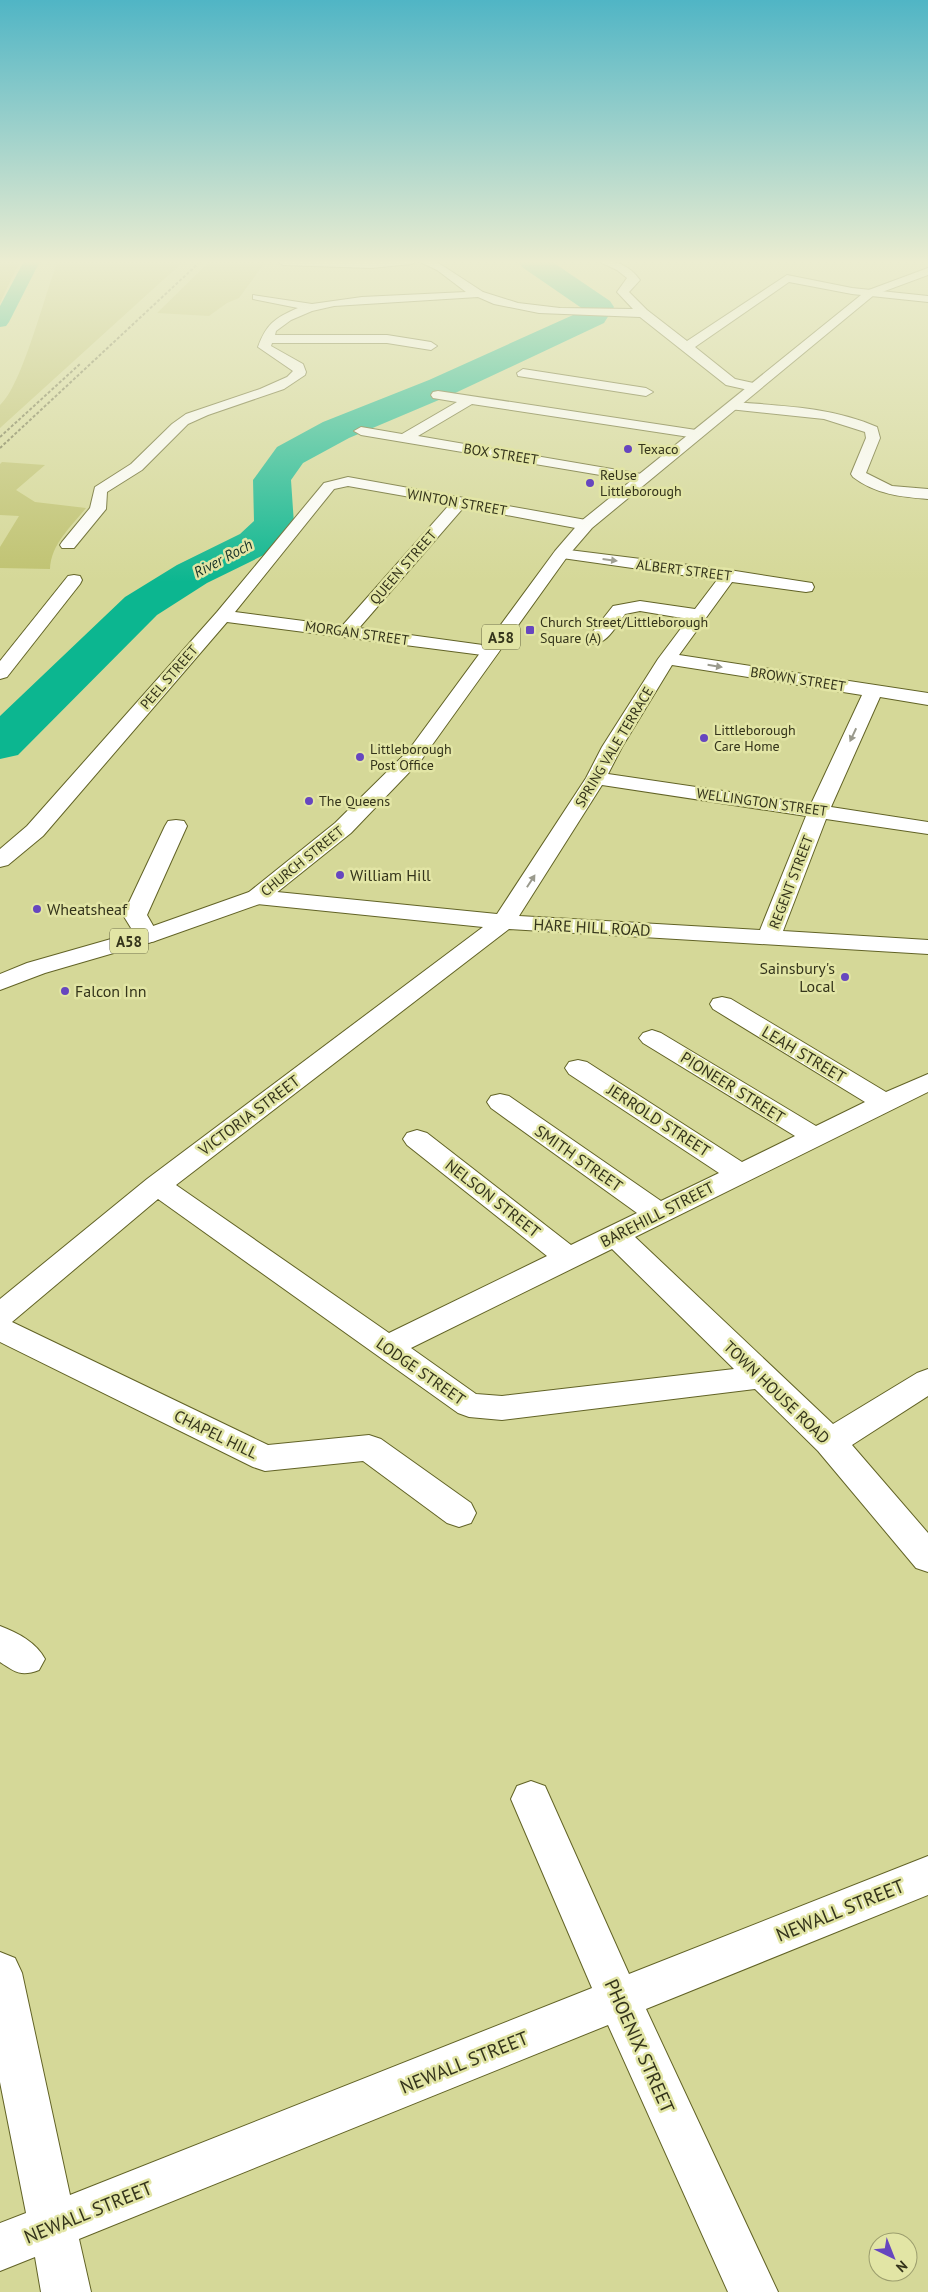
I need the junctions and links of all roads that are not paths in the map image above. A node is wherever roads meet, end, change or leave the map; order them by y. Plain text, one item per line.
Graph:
1 (298, 368) edge
2 (714, 368) edge
3 (775, 368) edge
4 (523, 373) dead end
5 (759, 381) junction
6 (438, 395) dead end
7 (471, 400) junction
8 (734, 406) junction
9 (611, 422) junction
10 (361, 431) dead end
11 (696, 434) junction
12 (405, 438) junction
13 (642, 478) junction
14 (329, 486) joint
15 (928, 494) edge
16 (460, 502) junction
17 (586, 525) junction
18 (68, 545) dead end
19 (562, 554) junction
20 (729, 576) junction
21 (74, 580) dead end
22 (806, 586) dead end
23 (698, 615) junction
24 (223, 616) junction
25 (346, 632) junction
26 (596, 639) dead end
27 (490, 651) junction
28 (667, 659) junction
29 (0, 673) edge
30 (874, 690) junction
31 (928, 699) edge
32 (596, 778) junction
33 (818, 810) junction
34 (176, 826) dead end
35 (928, 828) edge
36 (0, 860) edge
37 (257, 897) junction
38 (504, 922) junction
39 (147, 936) junction
40 (769, 938) junction
41 (928, 947) edge
42 (0, 983) edge
43 (722, 1004) dead end
44 (652, 1038) dead end
45 (578, 1068) dead end
46 (928, 1082) edge
47 (500, 1102) dead end
48 (885, 1103) junction
49 (814, 1137) junction
50 (417, 1138) dead end
51 (739, 1173) junction
52 (157, 1184) junction
53 (659, 1214) junction
54 (615, 1236) junction
55 (569, 1258) junction
56 (0, 1315) edge
57 (0, 1329) edge
58 (387, 1347) junction
59 (762, 1377) junction
60 (928, 1381) edge
61 (830, 1442) junction
62 (459, 1513) dead end
63 (928, 1558) edge
64 (531, 1799) dead end
65 (928, 1875) edge
66 (0, 1973) edge
67 (619, 2000) junction
68 (51, 2227) junction
69 (0, 2247) edge
70 (66, 2292) edge
71 (753, 2292) edge

1 - 18 main road
2 - 5 main road
3 - 5 main road, A58
4 - 9 main road
5 - 8 main road, CHURCH STREET / A58
6 - 7 main road
7 - 9 main road
7 - 12 main road
8 - 11 main road, CHURCH STREET / A58
8 - 15 main road
9 - 11 main road
10 - 12 main road, BOX STREET
11 - 13 main road, CHURCH STREET / A58
12 - 13 main road, BOX STREET
13 - 17 main road, CHURCH STREET / A58
14 - 16 main road, WINTON STREET
14 - 24 main road, PEEL STREET
16 - 17 main road, WINTON STREET
16 - 25 main road, QUEEN STREET
17 - 19 main road, CHURCH STREET / A58
19 -> 20 main road, ALBERT STREET
19 - 27 main road, CHURCH STREET / A58
20 - 22 main road, ALBERT STREET
20 - 23 main road, SPRING VALE TERRACE
21 - 29 main road
23 - 26 main road
23 - 28 main road, SPRING VALE TERRACE
24 - 25 main road, MORGAN STREET
24 - 36 main road, PEEL STREET
25 - 27 main road, MORGAN STREET
27 - 37 main road, CHURCH STREET / A58
28 -> 30 main road, BROWN STREET
28 - 32 main road, SPRING VALE TERRACE
30 - 31 main road, BROWN STREET
30 -> 33 main road, REGENT STREET
32 - 33 main road, WELLINGTON STREET
38 -> 32 main road, SPRING VALE TERRACE
33 - 35 main road, WELLINGTON STREET
33 - 40 main road, REGENT STREET
34 - 39 main road
37 - 38 main road, HARE HILL ROAD
37 - 39 main road, CHURCH STREET / A58
38 - 40 main road, HARE HILL ROAD
38 - 52 main road, VICTORIA STREET
39 - 42 main road, CHURCH STREET / A58
40 - 41 main road, HARE HILL ROAD
43 - 48 main road, LEAH STREET
44 - 49 main road, PIONEER STREET
45 - 51 main road, JERROLD STREET
46 - 48 main road, BAREHILL STREET
47 - 53 main road, SMITH STREET
48 - 49 main road, BAREHILL STREET
49 - 51 main road, BAREHILL STREET
50 - 55 main road, NELSON STREET
51 - 53 main road, BAREHILL STREET
52 - 56 main road, VICTORIA STREET
52 - 58 main road, LODGE STREET
53 - 54 main road, BAREHILL STREET
54 - 55 main road, BAREHILL STREET
54 - 59 main road, TOWN HOUSE ROAD
55 - 58 main road, BAREHILL STREET
57 - 62 main road, CHAPEL HILL
58 - 59 main road, LODGE STREET
59 - 61 main road, TOWN HOUSE ROAD
60 - 61 main road
61 - 63 main road, TOWN HOUSE ROAD
64 - 67 main road, PHOENIX STREET
65 - 67 main road, NEWALL STREET
66 - 68 main road
67 - 68 main road, NEWALL STREET
67 - 71 main road, PHOENIX STREET
68 - 69 main road, NEWALL STREET
68 - 70 main road

